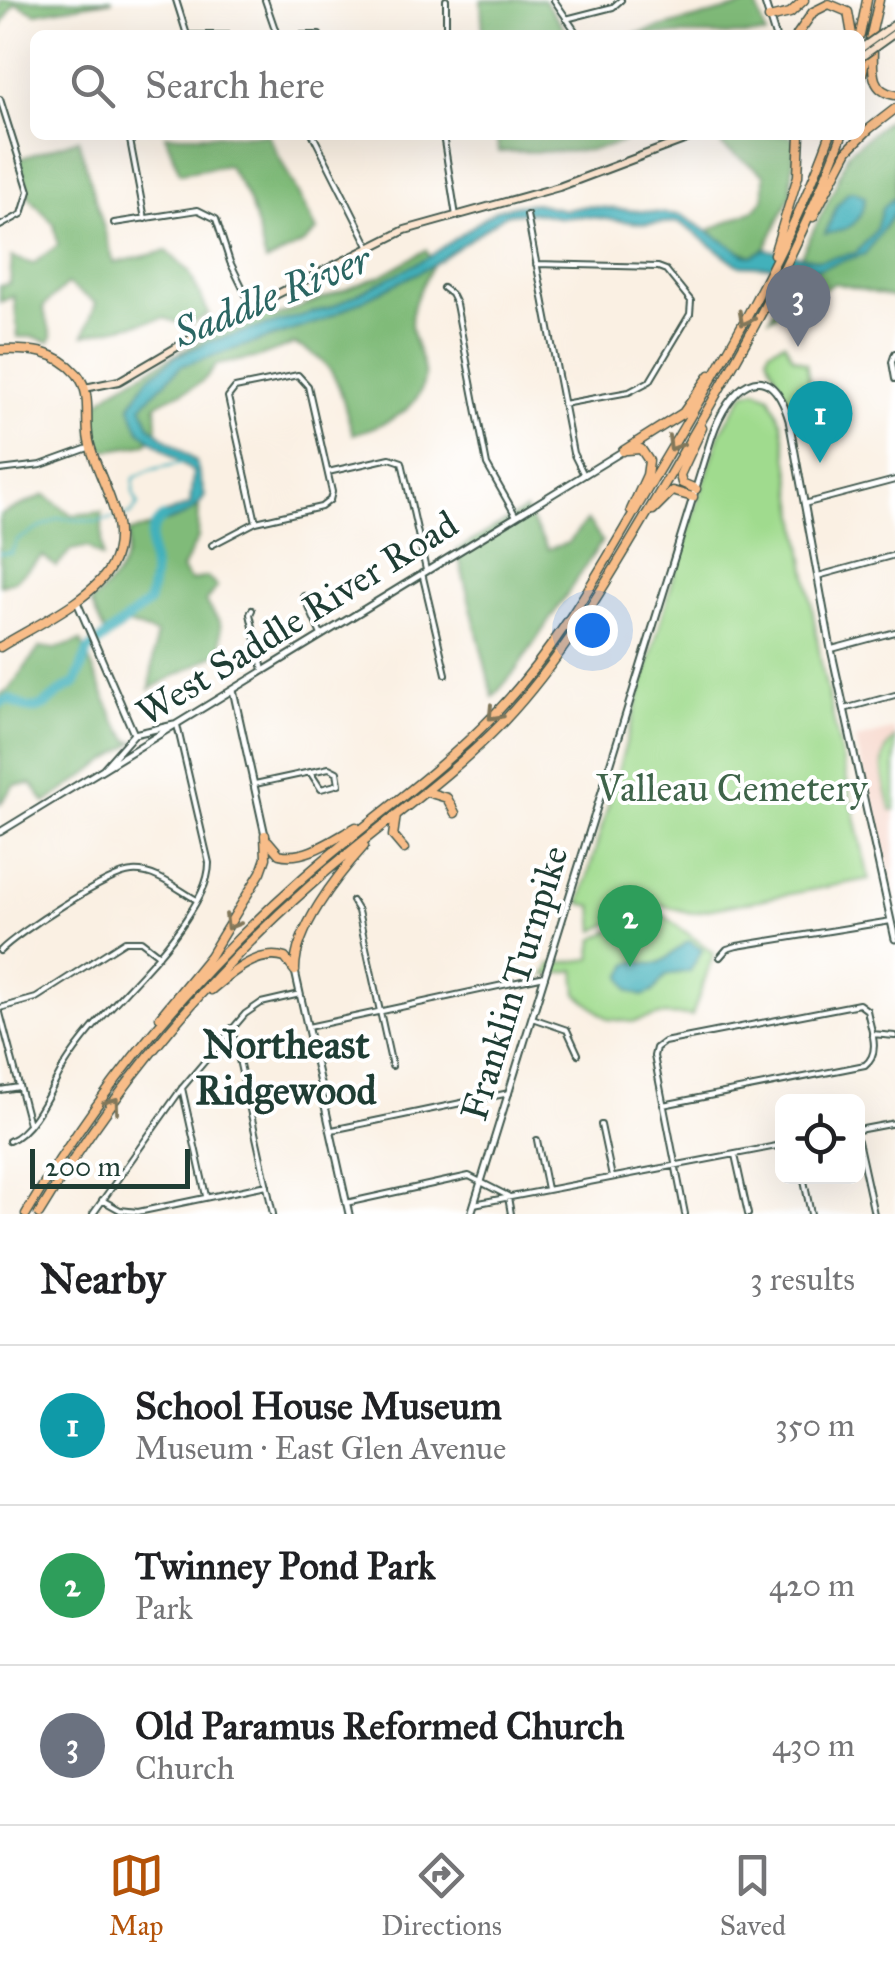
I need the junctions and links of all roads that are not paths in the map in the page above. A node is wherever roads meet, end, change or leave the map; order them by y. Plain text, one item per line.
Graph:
1 (176, 0) edge
2 (265, 0) edge
3 (446, 0) edge
4 (554, 0) edge
5 (621, 0) edge
6 (764, 0) edge
7 (804, 0) edge
8 (867, 0) edge
9 (880, 0) edge
10 (769, 18) junction
11 (566, 19) junction
12 (895, 24) edge
13 (186, 30) edge
14 (275, 30) edge
15 (446, 30) edge
16 (574, 30) edge
17 (773, 30) edge
18 (801, 30) edge
19 (851, 30) edge
20 (861, 30) edge
21 (873, 30) junction
22 (895, 33) edge
23 (865, 45) edge
24 (865, 54) edge
25 (865, 62) edge
26 (895, 95) edge
27 (0, 99) edge
28 (895, 109) edge
29 (865, 132) edge
30 (130, 140) edge
31 (316, 140) edge
32 (444, 140) edge
33 (683, 140) edge
34 (794, 140) edge
35 (800, 140) edge
36 (828, 140) edge
37 (840, 140) edge
38 (858, 140) edge
39 (800, 161) junction
40 (527, 215) dead end
41 (456, 216) junction
42 (144, 219) junction
43 (114, 223) dead end
44 (0, 226) edge
45 (782, 239) junction
46 (798, 242) junction
47 (370, 248) junction
48 (536, 264) junction
49 (442, 288) dead end
50 (252, 306) junction
51 (0, 350) edge
52 (895, 353) edge
53 (723, 360) junction
54 (895, 378) edge
55 (86, 388) junction
56 (563, 404) junction
57 (710, 406) junction
58 (90, 447) junction
59 (623, 451) junction
60 (0, 470) edge
61 (328, 472) junction
62 (584, 475) junction
63 (895, 480) edge
64 (694, 493) junction
65 (804, 504) junction
66 (516, 516) junction
67 (256, 522) junction
68 (640, 524) junction
69 (624, 530) junction
70 (212, 545) dead end
71 (895, 556) edge
72 (424, 572) junction
73 (818, 576) junction
74 (304, 596) dead end
75 (76, 600) junction
76 (252, 610) dead end
77 (895, 632) edge
78 (321, 635) junction
79 (0, 647) edge
80 (831, 649) junction
81 (263, 670) junction
82 (446, 674) dead end
83 (232, 690) junction
84 (895, 695) edge
85 (844, 709) junction
86 (178, 724) junction
87 (134, 734) junction
88 (102, 770) junction
89 (310, 772) junction
90 (255, 784) junction
91 (427, 792) junction
92 (456, 813) dead end
93 (396, 815) junction
94 (374, 818) junction
95 (381, 827) junction
96 (0, 832) edge
97 (266, 836) junction
98 (404, 848) dead end
99 (197, 900) junction
100 (352, 902) dead end
101 (891, 921) junction
102 (895, 937) edge
103 (0, 951) edge
104 (159, 954) junction
105 (720, 958) dead end
106 (296, 971) junction
107 (545, 976) junction
108 (300, 994) junction
109 (188, 1009) junction
110 (0, 1011) edge
111 (380, 1012) junction
112 (532, 1018) junction
113 (308, 1027) junction
114 (232, 1028) junction
115 (872, 1034) junction
116 (895, 1036) edge
117 (885, 1037) junction
118 (874, 1045) junction
119 (142, 1046) junction
120 (578, 1054) dead end
121 (392, 1066) dead end
122 (19, 1087) junction
123 (182, 1088) junction
124 (0, 1090) edge
125 (509, 1092) junction
126 (664, 1104) junction
127 (895, 1123) edge
128 (29, 1124) junction
129 (601, 1125) dead end
130 (865, 1129) edge
131 (330, 1131) junction
132 (536, 1140) dead end
133 (9, 1141) dead end
134 (775, 1146) edge
135 (735, 1154) junction
136 (675, 1165) junction
137 (865, 1173) edge
138 (612, 1177) junction
139 (480, 1182) junction
140 (805, 1184) edge
141 (267, 1185) junction
142 (547, 1189) junction
143 (508, 1197) junction
144 (207, 1198) junction
145 (102, 1200) junction
146 (346, 1203) junction
147 (474, 1204) junction
148 (26, 1214) edge
149 (39, 1214) edge
150 (93, 1214) edge
151 (273, 1214) edge
152 (348, 1214) edge
153 (470, 1214) edge
154 (512, 1214) edge
155 (686, 1214) edge
156 (748, 1214) edge
157 (812, 1214) edge
158 (874, 1214) edge

1 - 13 street
2 - 14 street
3 - 15 street
4 - 11 street
5 - 11 street
6 - 10 street
7 - 10 main road
8 - 20 main road
9 - 21 main road
10 - 17 street
11 - 16 street
12 - 23 main road, bridge
18 - 19 main road
21 - 25 main road
21 - 26 main road
22 - 24 main road, bridge
27 - 44 street
28 - 29 main road
30 - 42 street
31 - 47 street
32 - 41 street
33 - 41 main road
34 - 39 main road
35 - 39 main road
36 - 45 main road
37 - 46 main road
38 - 46 main road
39 - 45 main road
40 - 48 street
41 - 47 main road
42 - 43 street
42 - 50 street
45 -> 53 main road
46 - 57 main road
47 - 50 main road
48 - 56 street
48 - 56 street
49 - 66 street
50 - 55 main road
51 - 55 main road
52 - 54 street
53 - 59 main road
53 -> 69 main road
55 - 58 main road
56 - 62 street
57 - 64 main road
57 - 68 main road
58 - 60 street
58 - 75 main road
59 - 62 street, West Saddle River Road
59 - 69 main road
61 - 67 street
61 - 67 street
61 - 72 street
62 - 66 street, West Saddle River Road
63 - 65 street
64 - 65 street, Franklin Turnpike
64 - 68 main road
64 - 107 street, Franklin Turnpike
65 - 73 street
66 - 72 street, West Saddle River Road
67 - 70 street
68 - 91 main road
69 -> 94 main road
71 - 73 street
72 - 78 street, West Saddle River Road
72 - 82 street
73 - 80 street
74 - 78 street
75 - 79 main road
75 - 87 street
76 - 81 street
77 - 80 street
78 - 81 street, West Saddle River Road
80 - 85 street
81 - 83 street, West Saddle River Road
83 - 86 street, West Saddle River Road
83 - 90 street
84 - 85 street
85 - 101 street
86 - 87 street
86 - 88 street, West Saddle River Road
86 - 99 street
87 - 88 street
88 - 96 street, West Saddle River Road
89 - 89 street
89 - 90 street
90 - 97 street
91 - 92 main road
91 - 93 main road
93 - 95 main road
93 - 98 main road
94 - 97 main road
94 - 119 main road
95 - 106 main road
95 - 109 main road
97 -> 119 main road
99 - 103 street
99 - 104 street
100 - 111 street
101 - 102 street
101 - 105 street
104 - 110 street
104 - 128 street
106 - 108 street
106 - 109 main road
107 - 111 street
107 - 112 street, Franklin Turnpike
108 - 113 street
108 - 114 street
149 -> 109 main road
110 - 122 street
111 - 113 street
111 - 121 street
112 - 120 street
112 - 125 street, Franklin Turnpike
113 - 131 street
114 - 123 street
114 - 141 street
115 - 117 street
115 - 118 street
115 - 126 street
116 - 117 street
117 - 118 street
118 - 126 street
119 - 148 main road
122 - 124 street
122 - 128 street
123 - 144 street
123 - 145 street
125 - 131 street
125 - 139 street, Franklin Turnpike
126 - 136 street
127 - 130 street
128 - 133 street
129 - 138 street
131 - 146 street
132 - 142 street
134 - 135 street
135 - 136 street
135 - 156 street
136 - 138 street
136 - 155 street
137 - 158 street
138 - 142 street
139 - 143 street
139 - 146 street
139 - 147 street, Franklin Turnpike
140 - 157 street
141 - 144 street
141 - 151 street
142 - 143 street
143 - 147 street
143 - 154 street
144 - 145 street
145 - 150 street
146 - 152 street
147 - 153 street, Franklin Turnpike

